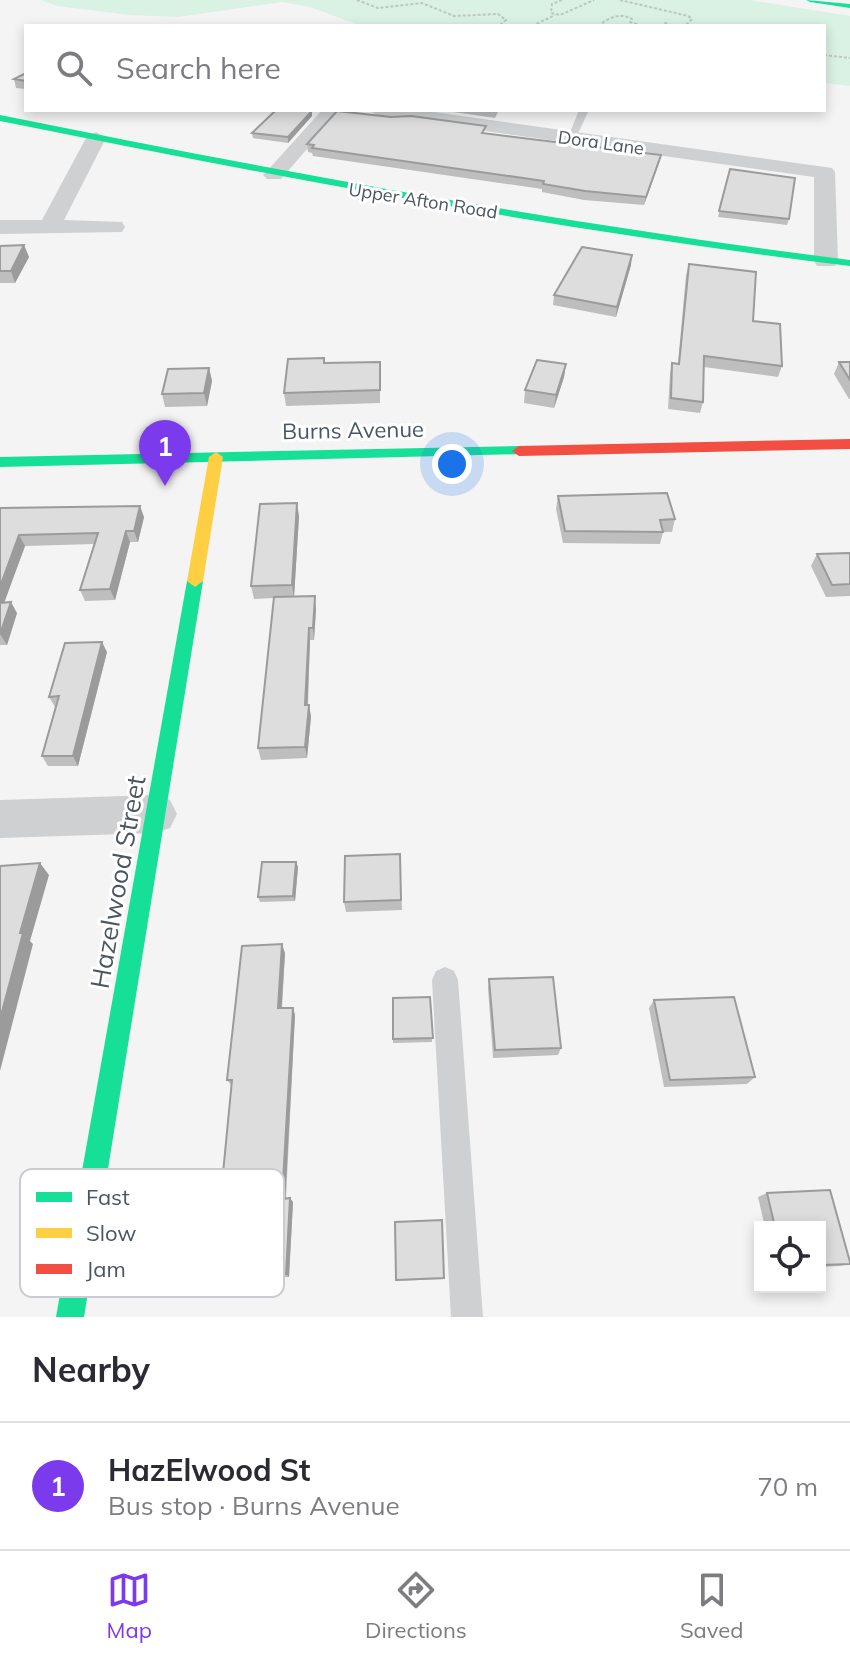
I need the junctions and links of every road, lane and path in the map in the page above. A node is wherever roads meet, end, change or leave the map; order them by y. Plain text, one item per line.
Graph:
1 (357, 0) edge
2 (562, 0) edge
3 (594, 0) edge
4 (620, 0) edge
5 (810, 0) edge
6 (850, 6) edge
7 (556, 15) junction
8 (501, 24) edge
9 (536, 24) edge
10 (600, 24) edge
11 (636, 24) edge
12 (687, 24) edge
13 (826, 55) edge
14 (850, 58) edge
15 (330, 112) edge
16 (392, 112) edge
17 (583, 112) edge
18 (0, 118) edge
19 (96, 138) junction
20 (571, 138) junction
21 (274, 175) junction
22 (0, 227) edge
23 (114, 227) dead end
24 (49, 228) junction
25 (826, 261) junction
26 (850, 263) edge
27 (850, 444) edge
28 (216, 457) junction
29 (0, 462) edge
30 (155, 814) junction
31 (0, 819) edge
32 (445, 980) dead end
33 (95, 1169) edge
34 (73, 1297) edge
35 (70, 1317) edge
36 (467, 1317) edge

1 - 8 path
2 - 7 path
3 - 7 path
4 - 12 path
5 - 6 main road
7 - 9 path
10 - 11 path
13 - 14 path
15 - 21 street
16 - 20 street, Dora Lane
17 - 20 lane
18 - 19 main road, Upper Afton Road
19 - 21 main road, Upper Afton Road
19 - 24 street
20 - 25 street, Dora Lane
21 - 25 main road, Upper Afton Road
22 - 24 street
23 - 24 street
25 - 26 main road, Upper Afton Road
27 - 28 main road, Burns Avenue
28 - 29 main road, Burns Avenue
28 - 30 main road, Hazelwood Street
30 - 31 street
30 - 33 main road, Hazelwood Street
32 - 36 lane
34 - 35 main road, Hazelwood Street

